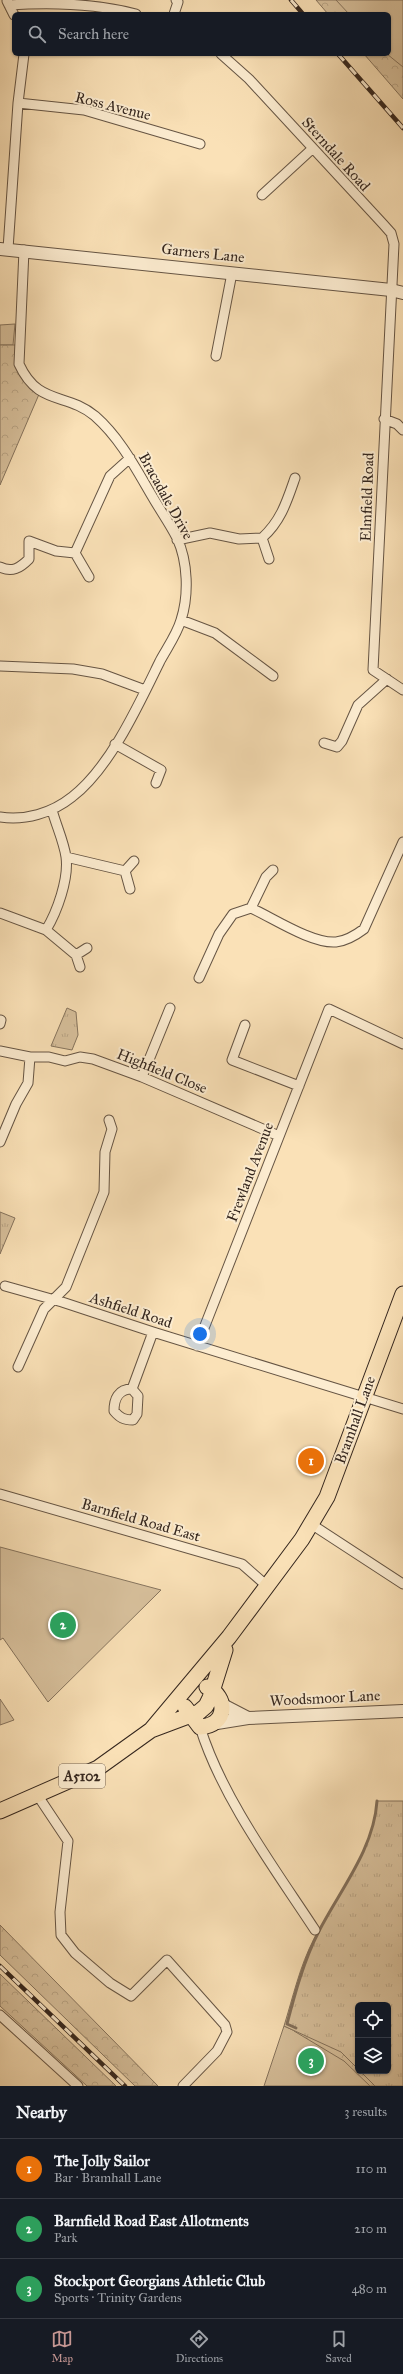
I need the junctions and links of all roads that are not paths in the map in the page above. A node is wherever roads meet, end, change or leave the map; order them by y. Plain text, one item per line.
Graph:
1 (176, 0) edge
2 (8, 2) edge
3 (104, 3) edge
4 (13, 12) edge
5 (130, 12) edge
6 (175, 12) edge
7 (24, 56) edge
8 (223, 56) edge
9 (18, 104) junction
10 (200, 144) dead end
11 (312, 148) junction
12 (262, 195) dead end
13 (4, 249) edge
14 (24, 250) junction
15 (232, 273) junction
16 (391, 290) junction
17 (403, 293) edge
18 (216, 356) dead end
19 (384, 419) junction
20 (403, 430) edge
21 (130, 458) junction
22 (295, 478) dead end
23 (262, 538) junction
24 (178, 540) junction
25 (75, 553) junction
26 (270, 559) dead end
27 (0, 567) edge
28 (89, 578) dead end
29 (181, 620) junction
30 (0, 666) edge
31 (273, 676) dead end
32 (387, 679) junction
33 (145, 690) junction
34 (403, 690) edge
35 (324, 743) dead end
36 (115, 744) junction
37 (156, 783) dead end
38 (52, 810) junction
39 (0, 817) edge
40 (403, 842) edge
41 (66, 857) junction
42 (134, 861) dead end
43 (273, 870) dead end
44 (125, 871) junction
45 (130, 889) dead end
46 (251, 908) junction
47 (0, 913) edge
48 (46, 930) junction
49 (87, 948) dead end
50 (76, 955) junction
51 (80, 967) dead end
52 (199, 978) dead end
53 (170, 1008) dead end
54 (245, 1025) dead end
55 (403, 1044) edge
56 (0, 1051) edge
57 (30, 1057) junction
58 (142, 1077) junction
59 (299, 1086) junction
60 (109, 1120) dead end
61 (279, 1136) junction
62 (0, 1142) edge
63 (5, 1286) dead end
64 (403, 1294) edge
65 (52, 1299) junction
66 (153, 1332) junction
67 (197, 1346) junction
68 (18, 1367) dead end
69 (132, 1389) dead end
70 (363, 1397) junction
71 (403, 1409) edge
72 (0, 1494) edge
73 (311, 1524) junction
74 (403, 1584) edge
75 (267, 1586) junction
76 (229, 1637) junction
77 (190, 1685) junction
78 (212, 1690) junction
79 (178, 1698) junction
80 (221, 1704) junction
81 (403, 1711) edge
82 (191, 1715) junction
83 (248, 1718) junction
84 (217, 1723) junction
85 (200, 1727) junction
86 (151, 1730) junction
87 (38, 1796) junction
88 (0, 1811) edge
89 (315, 1930) dead end
90 (0, 2014) edge
91 (78, 2086) edge
92 (183, 2086) edge

1 - 6 street
2 - 3 street
2 - 4 street
3 - 5 street
7 - 9 street
8 - 11 street, Sterndale Road
9 - 10 street, Ross Avenue
9 - 13 street
11 - 12 street
11 - 16 street, Sterndale Road
13 - 14 street, Garners Lane
14 - 15 street, Garners Lane
14 - 21 street, Bracadale Drive
15 - 16 street, Garners Lane
15 - 18 street
16 - 17 street, Garners Lane
16 - 19 street, Elmfield Road
19 - 20 street
19 - 32 street, Elmfield Road
21 - 24 street, Bracadale Drive
21 - 25 street
22 - 23 street
23 - 24 street
23 - 26 street
24 - 29 street, Bracadale Drive
25 - 27 street
25 - 28 street
29 - 31 street
29 - 33 street, Bracadale Drive
30 - 33 street
32 - 34 street, Elmfield Road
32 - 35 street
33 - 36 street, Bracadale Drive
36 - 37 street
36 - 38 street, Bracadale Drive
38 - 39 street, Bracadale Drive
38 - 41 street
40 - 46 street
41 - 44 street
41 - 48 street
42 - 44 street
43 - 46 street
44 - 45 street
46 - 52 street
47 - 48 street
48 - 50 street
49 - 50 street
50 - 51 street
53 - 58 street
54 - 59 street
55 - 59 street, Frewland Avenue
56 - 57 street, Highfield Close
57 - 58 street, Highfield Close
57 - 62 street
58 - 61 street, Highfield Close
59 - 61 street, Frewland Avenue
60 - 65 street
61 - 67 street, Frewland Avenue
63 - 65 street, Ashfield Road
64 - 70 main road, Bramhall Lane / A5102
65 - 66 street, Ashfield Road
65 - 68 street
66 - 67 street, Ashfield Road
66 - 69 street
67 - 70 street, Ashfield Road
70 - 71 street, Ashfield Road
70 - 73 main road, Bramhall Lane / A5102
72 - 75 street, Barnfield Road East
73 - 74 street
73 - 75 main road, Bramhall Lane / A5102
75 - 76 main road, Bramhall Lane / A5102
76 - 77 main road, Bramhall Lane / A5102
76 - 78 main road, Bramhall Lane / A5102
77 - 78 main road
77 - 79 main road, Bramhall Lane / A5102
78 - 80 main road
78 - 82 main road, Bramhall Lane / A5102
79 - 82 main road
79 - 86 main road, Bramhall Lane / A5102
80 - 83 street
80 - 84 main road
81 - 83 street, Woodsmoor Lane
82 - 85 main road
82 - 86 main road, Bramhall Lane / A5102
83 - 84 street, Woodsmoor Lane
84 - 85 main road
85 - 89 street
86 - 87 main road, Bramhall Lane / A5102
87 - 88 main road, Bramhall Lane / A5102
87 - 92 street
90 - 91 street

